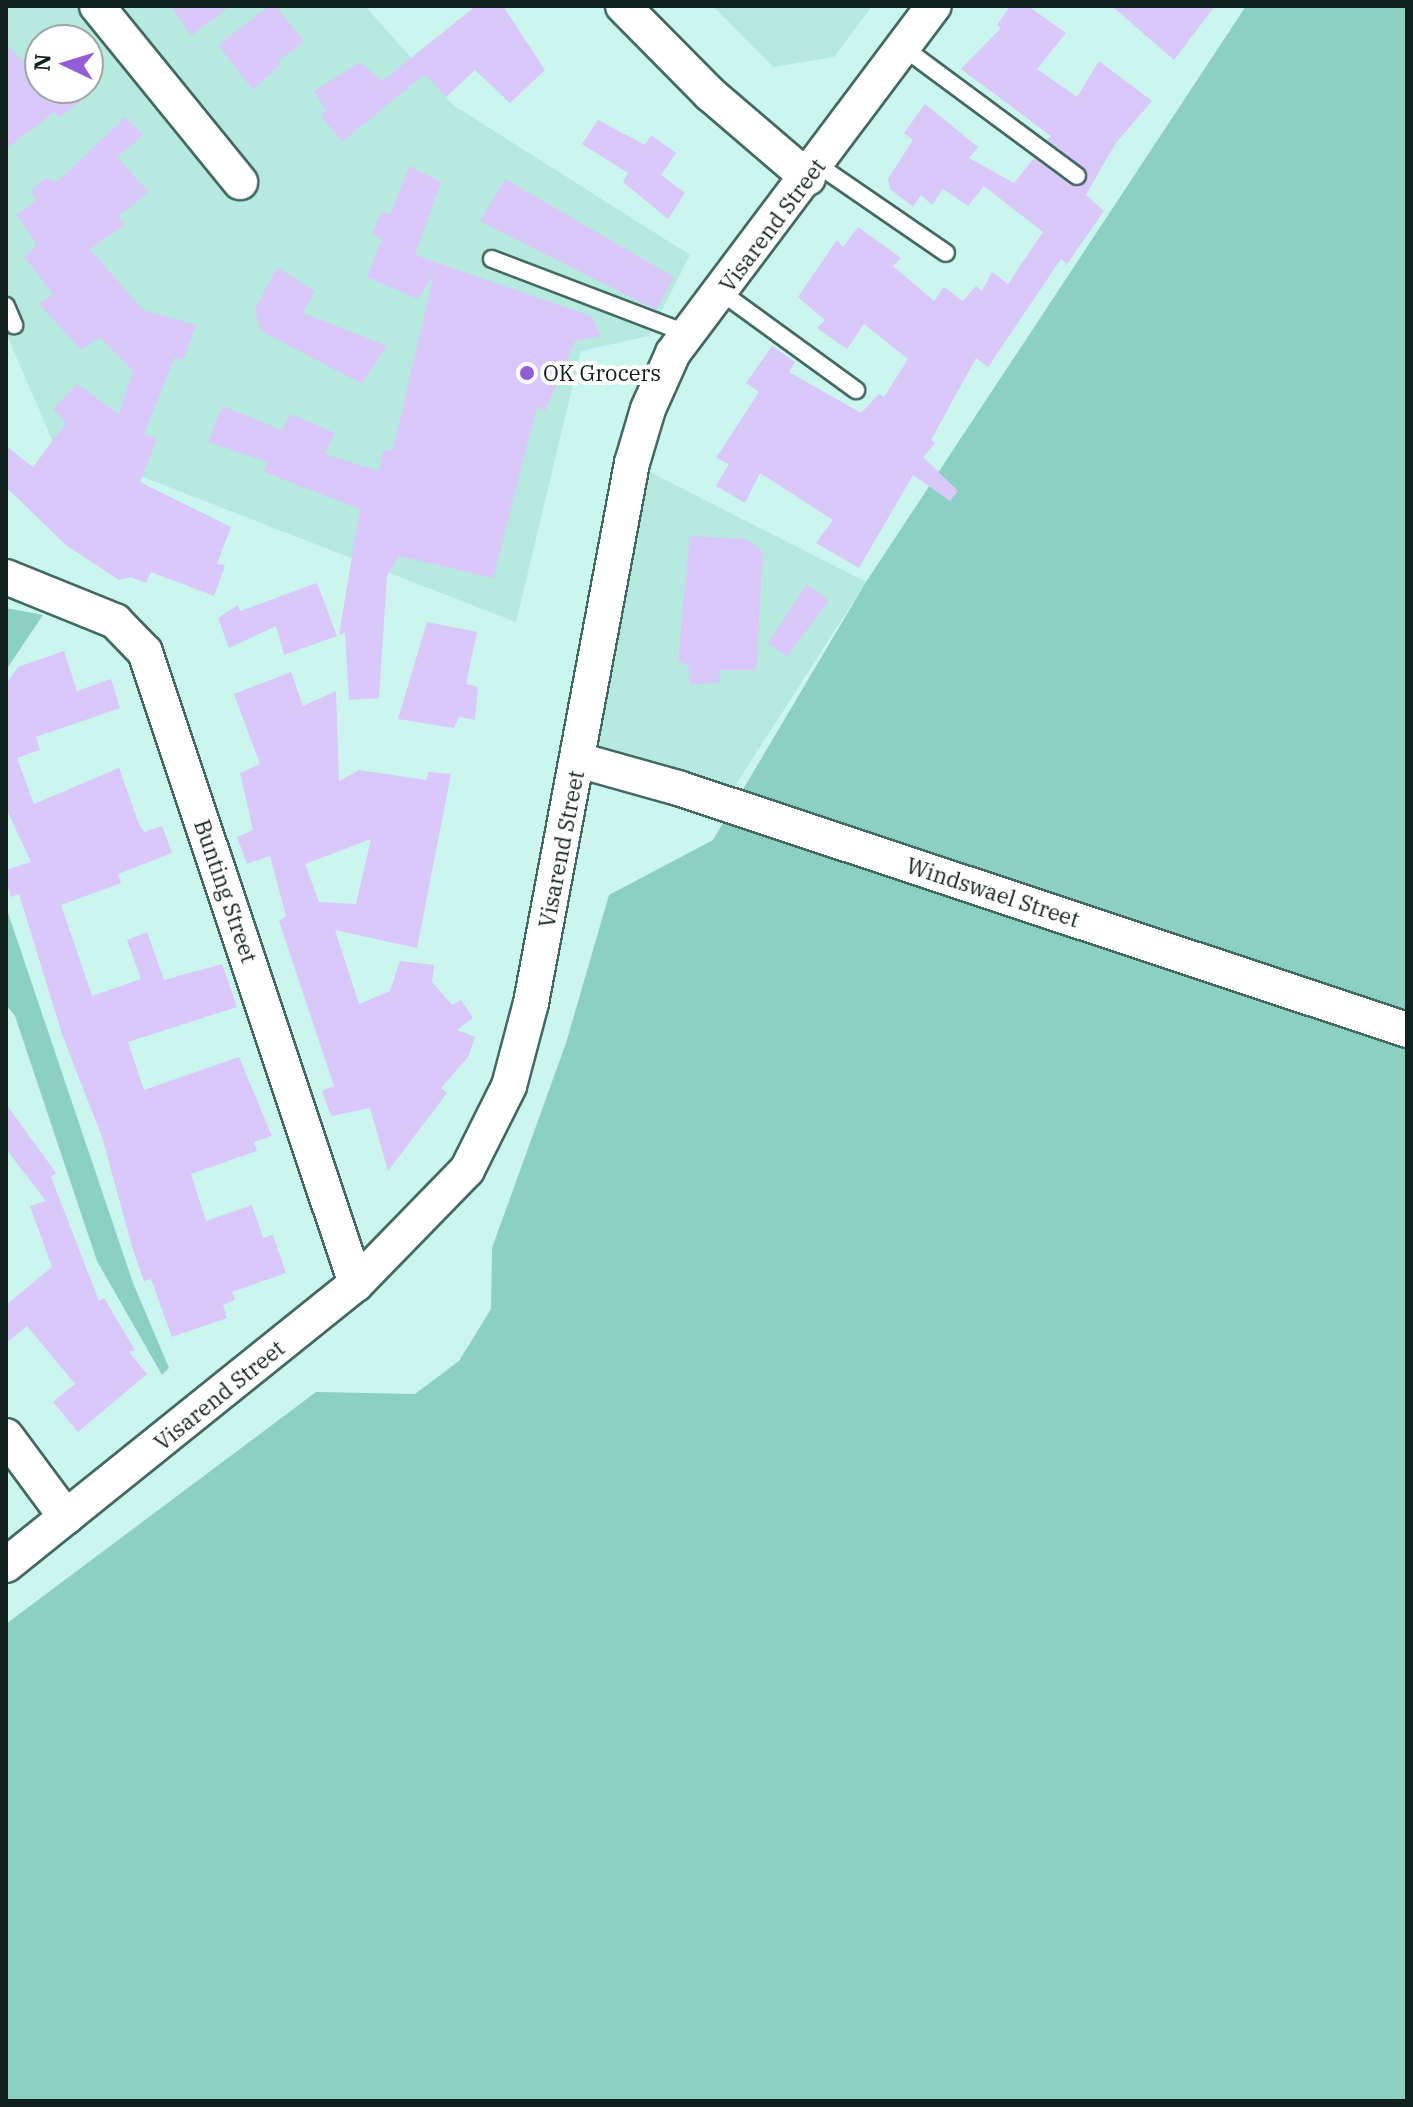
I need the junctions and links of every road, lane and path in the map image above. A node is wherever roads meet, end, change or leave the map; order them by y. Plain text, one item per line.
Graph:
1 (97, 6) edge
2 (623, 6) edge
3 (934, 6) edge
4 (904, 48) junction
5 (813, 172) junction
6 (1077, 176) dead end
7 (240, 182) dead end
8 (946, 253) dead end
9 (492, 259) dead end
10 (721, 292) junction
11 (6, 306) edge
12 (14, 325) dead end
13 (688, 334) junction
14 (856, 390) dead end
15 (6, 577) edge
16 (578, 760) junction
17 (1407, 1030) edge
18 (356, 1284) junction
19 (6, 1436) edge
20 (66, 1517) junction
21 (6, 1565) edge

1 - 7 street
2 - 5 street
3 - 4 street, Visarend Street
4 - 5 street, Visarend Street
4 - 6 lane
5 - 8 lane
5 - 10 street, Visarend Street
9 - 13 lane
10 - 13 street, Visarend Street
10 - 14 lane
11 - 12 lane
13 - 16 street, Visarend Street
15 - 18 street, Bunting Street
16 - 17 street, Windswael Street
16 - 18 street, Visarend Street
18 - 20 street, Visarend Street
19 - 20 street
20 - 21 street, Visarend Street

